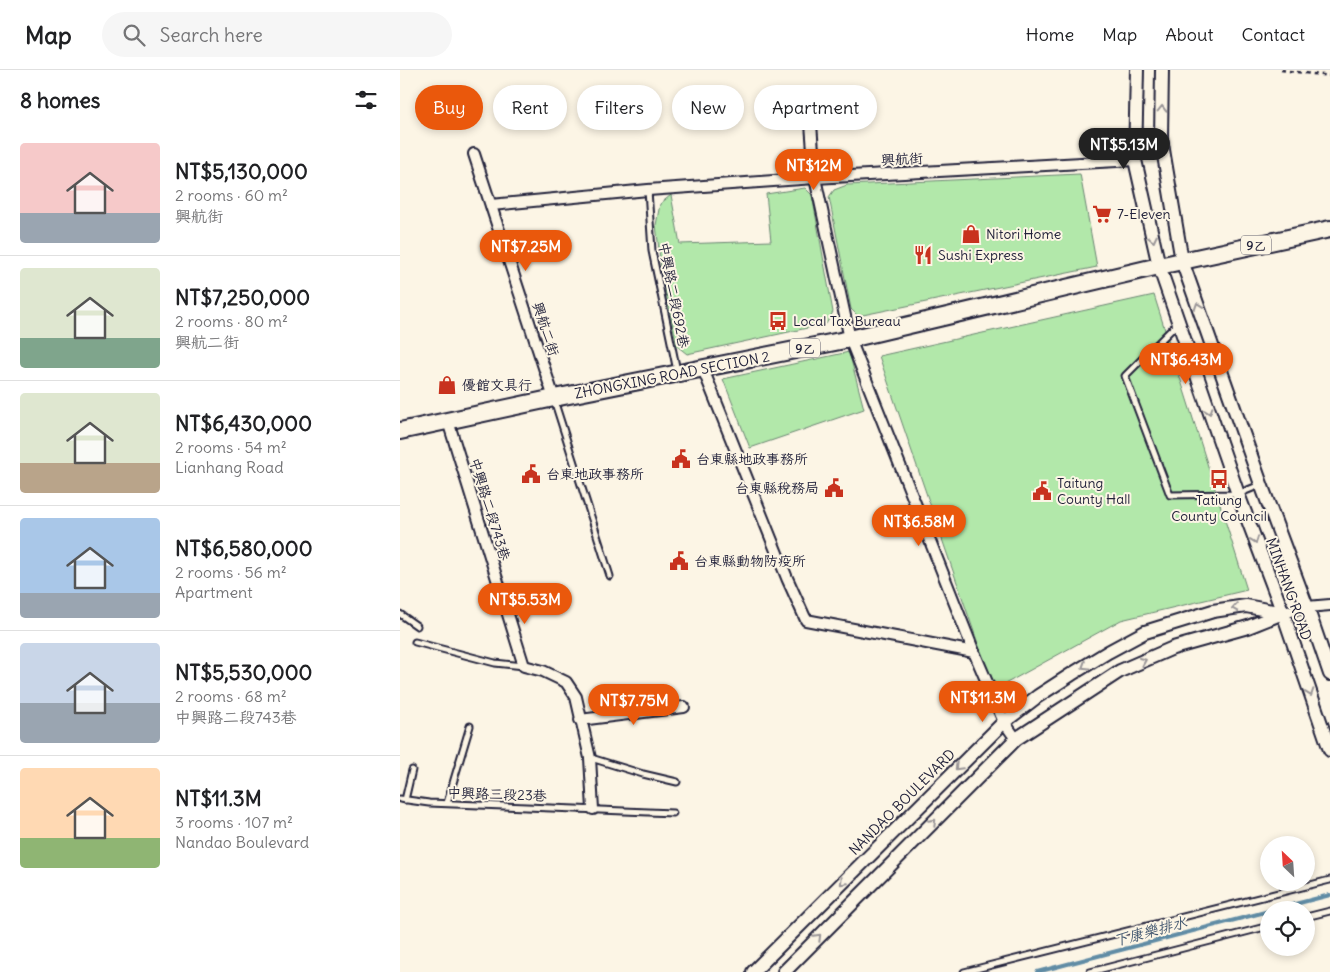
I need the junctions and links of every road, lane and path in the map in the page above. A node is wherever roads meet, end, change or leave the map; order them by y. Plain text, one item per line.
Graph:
1 (1137, 70) edge
2 (1162, 70) edge
3 (1281, 70) edge
4 (1330, 76) edge
5 (811, 130) edge
6 (474, 154) dead end
7 (1135, 160) junction
8 (815, 178) junction
9 (648, 190) junction
10 (490, 205) junction
11 (1330, 229) edge
12 (1182, 260) junction
13 (1159, 266) junction
14 (1179, 322) junction
15 (850, 339) junction
16 (703, 369) junction
17 (677, 374) junction
18 (554, 398) junction
19 (448, 421) junction
20 (400, 431) edge
21 (1261, 484) junction
22 (1238, 494) junction
23 (610, 576) dead end
24 (1330, 605) edge
25 (1307, 607) junction
26 (1282, 613) junction
27 (400, 614) edge
28 (417, 626) dead end
29 (415, 642) dead end
30 (974, 652) junction
31 (524, 666) junction
32 (1330, 674) edge
33 (684, 707) dead end
34 (580, 720) junction
35 (1004, 722) junction
36 (470, 726) dead end
37 (1016, 739) junction
38 (1330, 750) edge
39 (590, 758) junction
40 (412, 770) dead end
41 (677, 782) dead end
42 (402, 800) edge
43 (447, 803) junction
44 (593, 809) junction
45 (673, 813) dead end
46 (1330, 880) edge
47 (1330, 911) edge
48 (1315, 915) edge
49 (1260, 928) edge
50 (753, 972) edge
51 (784, 972) edge
52 (964, 972) edge
53 (1090, 972) edge

1 - 7 street, MINHANG ROAD
12 -> 2 street, MINHANG ROAD
3 - 4 path
5 - 8 street
6 - 10 street, 興航二街
7 - 8 street, 興航街
7 -> 13 street, MINHANG ROAD
8 - 9 street, 興航街
8 - 15 street
9 - 10 street, 興航街
9 - 17 lane, 中興路二段692巷
10 - 18 street, 興航二街
11 - 12 main road, 9乙
12 - 13 main road, 9乙
21 -> 12 street, MINHANG ROAD
13 - 14 street, MINHANG ROAD
13 - 15 main road, ZHONGXING ROAD SECTION 2 / 9乙
14 -> 22 street, MINHANG ROAD
14 - 22 lane
15 - 16 main road, ZHONGXING ROAD SECTION 2 / 9乙
15 - 30 street
16 - 17 main road, ZHONGXING ROAD SECTION 2 / 9乙
16 - 30 street
17 - 18 main road, ZHONGXING ROAD SECTION 2 / 9乙
18 - 19 main road, ZHONGXING ROAD SECTION 2 / 9乙
18 - 23 lane
19 - 20 main road, 9乙
19 - 31 street, 中興路二段743巷
21 - 22 lane
21 - 25 street, MINHANG ROAD
22 -> 26 street, MINHANG ROAD
24 - 25 street
25 - 26 street
25 - 32 street, MINHANG ROAD
26 -> 35 street, NANDAO BOULEVARD
37 -> 26 street
26 -> 38 street, MINHANG ROAD
27 - 28 lane
29 - 31 lane
30 - 35 street
31 - 34 street
33 - 34 street
34 - 39 street
35 - 37 street
35 -> 50 street, NANDAO BOULEVARD
36 - 43 lane
51 -> 37 street
39 - 41 lane
39 - 44 street
40 - 42 lane
42 - 43 lane, 中興路三段23巷
43 - 44 lane, 中興路三段23巷
44 - 45 lane, 中興路三段23巷
46 - 52 lane
47 - 48 lane
49 - 53 lane

